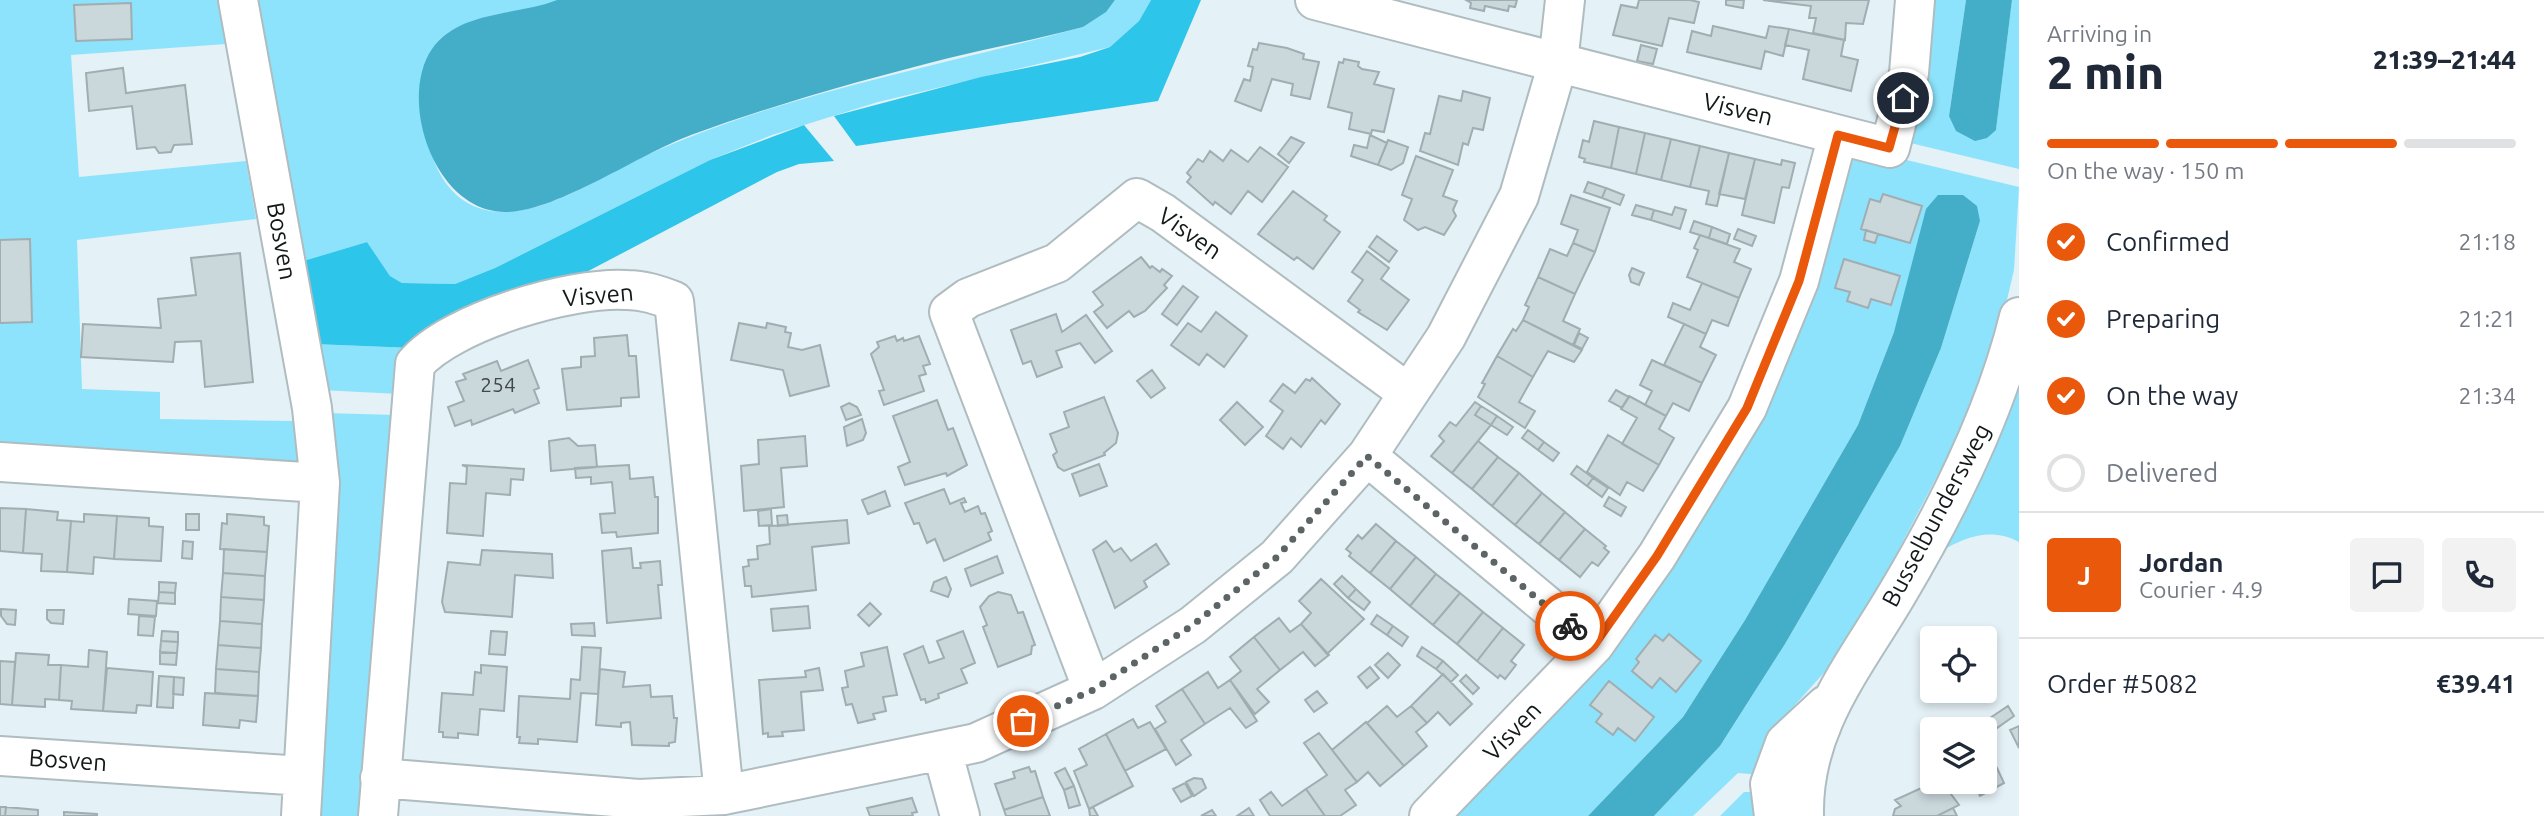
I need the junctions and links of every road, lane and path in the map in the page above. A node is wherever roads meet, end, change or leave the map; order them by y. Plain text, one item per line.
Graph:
1 (238, 0) edge
2 (1315, 0) edge
3 (1565, 0) edge
4 (1915, 0) edge
5 (1558, 63) junction
6 (1838, 135) junction
7 (2019, 317) edge
8 (1408, 393) junction
9 (1367, 456) junction
10 (0, 462) edge
11 (320, 483) junction
12 (1594, 645) junction
13 (1093, 690) junction
14 (1830, 701) junction
15 (942, 750) junction
16 (0, 755) edge
17 (303, 776) junction
18 (380, 778) junction
19 (724, 795) junction
20 (301, 816) edge
21 (378, 816) edge
22 (960, 816) edge
23 (1430, 816) edge
24 (1774, 816) edge
25 (1804, 816) edge

1 - 11 street, Bosven
2 - 5 street, Visven
3 - 5 street
4 - 6 street, Visven
5 - 6 street, Visven
5 - 8 street
6 - 12 street, Visven
7 - 14 street, Busselbundersweg
8 - 9 street
8 - 13 street, Visven
9 - 12 street
9 - 13 street
10 - 11 street
11 - 17 street, Bosven
12 - 23 street, Visven
13 - 15 street
14 - 24 street, Busselbundersweg
14 - 25 street, Busselbundersweg
15 - 19 street
15 - 22 street
16 - 17 street, Bosven
17 - 20 street, Bosven
18 - 19 street
18 - 19 street, Visven
18 - 21 street, Visven

